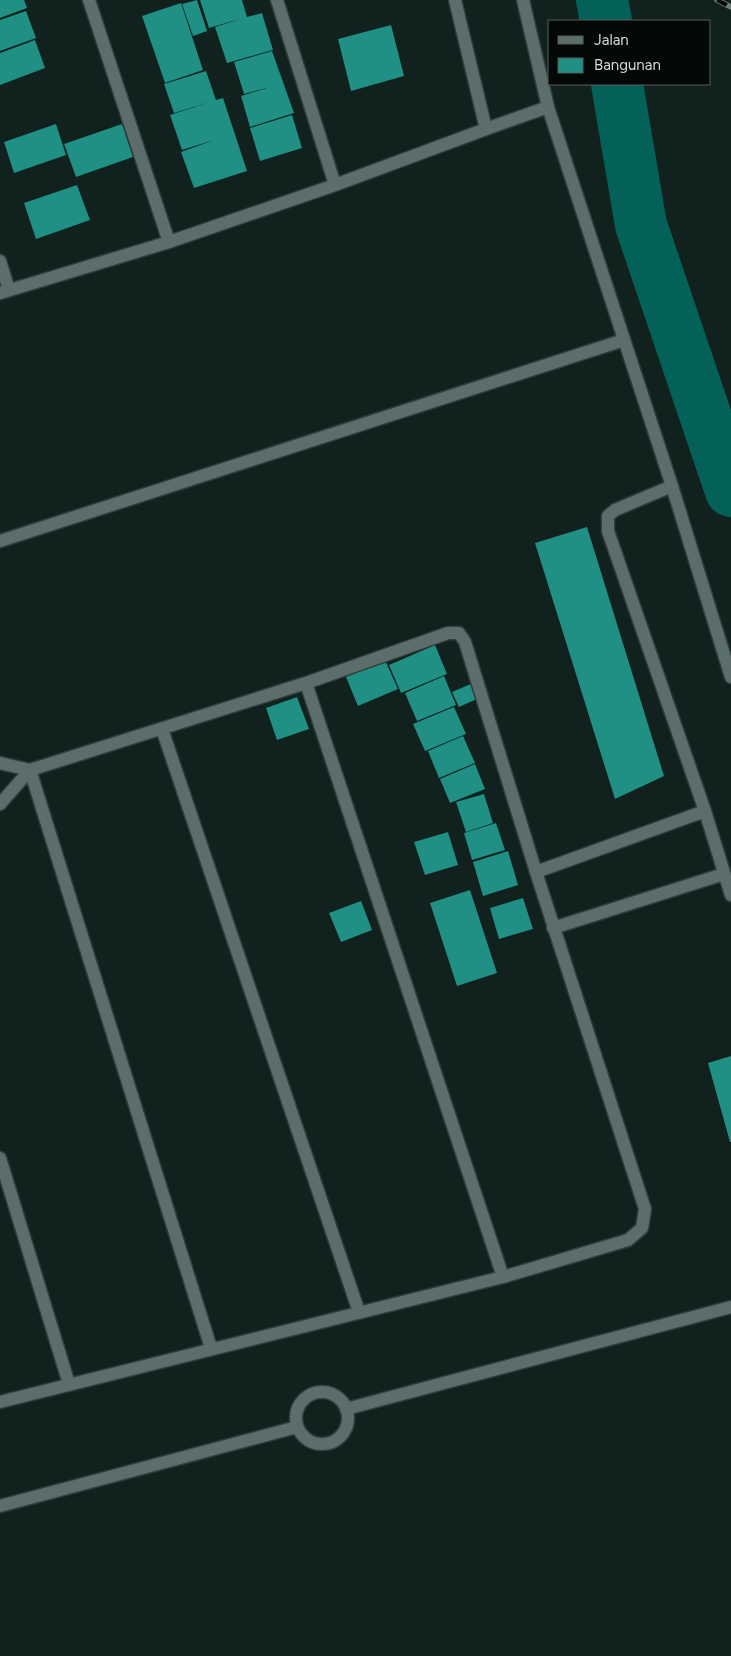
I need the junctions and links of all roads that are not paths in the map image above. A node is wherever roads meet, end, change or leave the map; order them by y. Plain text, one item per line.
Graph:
1 (90, 0) edge
2 (277, 0) edge
3 (455, 0) edge
4 (524, 0) edge
5 (543, 109) junction
6 (486, 129) junction
7 (335, 185) junction
8 (169, 242) junction
9 (0, 261) edge
10 (5, 291) edge
11 (624, 340) junction
12 (667, 489) junction
13 (0, 541) edge
14 (731, 677) edge
15 (306, 683) junction
16 (162, 728) junction
17 (0, 763) edge
18 (30, 770) junction
19 (0, 804) edge
20 (705, 812) junction
21 (536, 872) junction
22 (724, 874) junction
23 (731, 895) edge
24 (553, 928) junction
25 (0, 1158) edge
26 (503, 1277) junction
27 (731, 1308) edge
28 (359, 1312) junction
29 (211, 1348) junction
30 (69, 1384) junction
31 (0, 1402) edge
32 (346, 1408) junction
33 (297, 1427) junction
34 (0, 1506) edge

1 - 8 street
2 - 7 street
3 - 6 street
4 - 5 street
5 - 6 street
5 - 11 street
6 - 7 street
7 - 8 street
8 - 10 street
9 - 10 street
11 - 12 street
11 - 13 street
12 - 14 street
12 - 20 street
15 - 16 street
15 - 21 street
15 - 26 street
16 - 18 street
16 - 28 street
17 - 18 street
18 - 19 street
18 - 29 street
20 - 21 street
20 - 22 street
21 - 24 street
22 - 23 street
22 - 24 street
24 - 26 street
25 - 30 street
26 - 28 street
27 - 32 street
28 - 29 street
29 - 30 street
30 - 31 street
32 - 33 street
32 - 33 street
33 - 34 street

